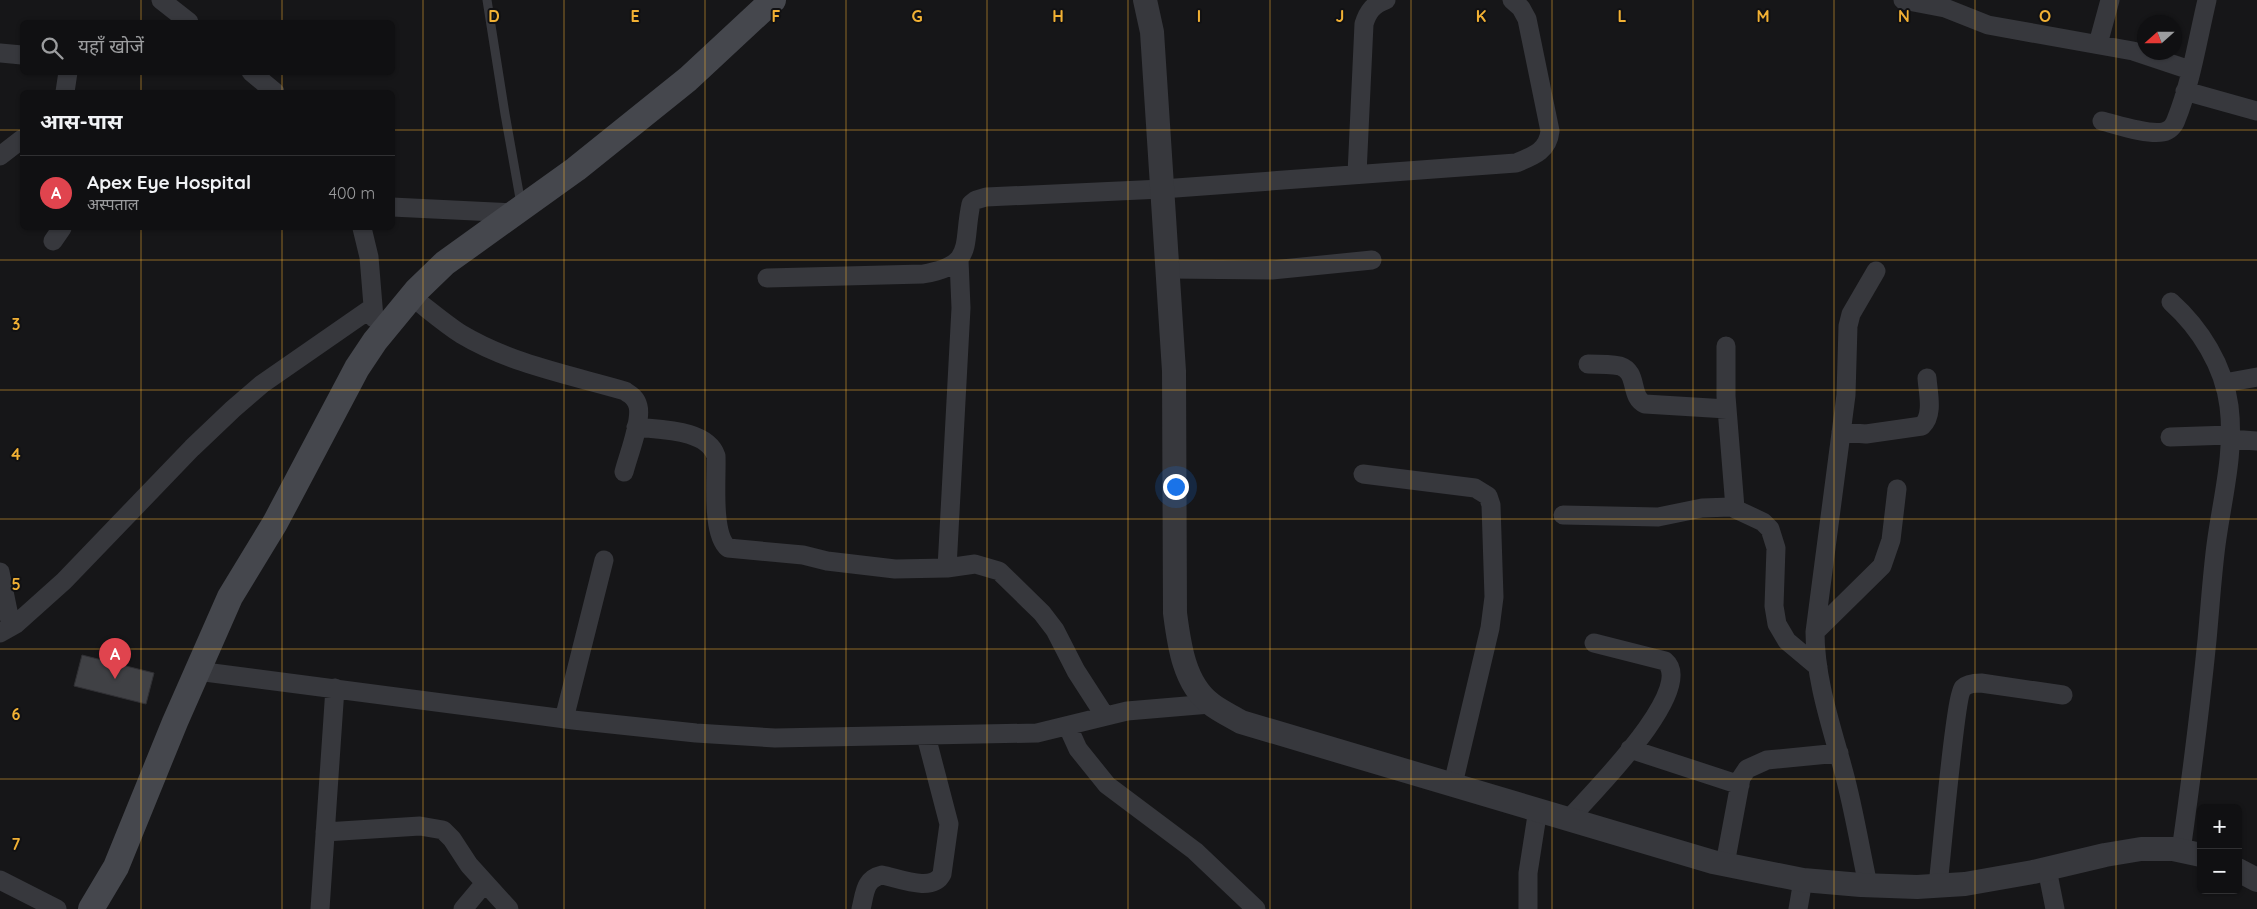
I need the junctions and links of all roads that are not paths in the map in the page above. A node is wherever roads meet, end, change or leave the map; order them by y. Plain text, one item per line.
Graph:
1 (162, 0) edge
2 (487, 0) edge
3 (773, 0) edge
4 (1145, 0) edge
5 (1386, 0) edge
6 (1512, 0) edge
7 (1903, 0) edge
8 (2110, 0) edge
9 (2207, 0) edge
10 (187, 20) edge
11 (2098, 44) junction
12 (0, 53) edge
13 (20, 55) edge
14 (2190, 70) junction
15 (68, 75) edge
16 (255, 75) edge
17 (65, 90) edge
18 (273, 90) edge
19 (2185, 91) junction
20 (2257, 111) edge
21 (2102, 121) dead end
22 (20, 141) edge
23 (0, 156) edge
24 (1357, 174) junction
25 (1162, 189) junction
26 (395, 206) edge
27 (520, 211) junction
28 (362, 230) edge
29 (959, 260) junction
30 (1372, 260) dead end
31 (1168, 269) junction
32 (1876, 271) dead end
33 (767, 278) dead end
34 (412, 297) junction
35 (2171, 302) dead end
36 (373, 307) junction
37 (375, 340) junction
38 (1726, 346) dead end
39 (1588, 364) dead end
40 (2257, 377) edge
41 (1927, 378) dead end
42 (2224, 383) junction
43 (1727, 409) junction
44 (636, 427) junction
45 (1841, 432) junction
46 (2170, 437) dead end
47 (2230, 437) junction
48 (2257, 441) edge
49 (624, 472) dead end
50 (1364, 474) dead end
51 (1898, 489) dead end
52 (1735, 508) junction
53 (1563, 515) dead end
54 (604, 560) dead end
55 (947, 568) junction
56 (0, 572) edge
57 (6, 630) edge
58 (1815, 632) junction
59 (1594, 644) dead end
60 (1818, 667) junction
61 (197, 671) junction
62 (336, 688) junction
63 (2063, 695) dead end
64 (1210, 704) junction
65 (1105, 716) junction
66 (564, 719) junction
67 (1068, 727) junction
68 (926, 736) junction
69 (1630, 749) junction
70 (1839, 753) junction
71 (1453, 784) junction
72 (1740, 785) junction
73 (1538, 810) junction
74 (1569, 819) junction
75 (325, 832) junction
76 (2191, 853) edge
77 (1725, 864) junction
78 (2047, 869) junction
79 (0, 880) edge
80 (1804, 880) junction
81 (484, 884) junction
82 (1868, 885) junction
83 (1938, 886) junction
84 (57, 909) edge
85 (91, 909) edge
86 (320, 909) edge
87 (463, 909) edge
88 (509, 909) edge
89 (861, 909) edge
90 (1256, 909) edge
91 (1528, 909) edge
92 (1798, 909) edge
93 (2055, 909) edge

1 - 10 street
2 - 27 lane
3 - 27 main road
4 - 25 street
5 - 24 street
6 - 24 street
7 - 11 street
8 - 11 street
9 - 14 street
11 - 14 street
12 - 13 street
14 - 19 street
15 - 17 street
16 - 18 street
19 - 20 street
19 - 21 street
22 - 23 street
24 - 25 street
25 - 29 street
25 - 31 street
26 - 27 street
27 - 34 main road
28 - 36 street
29 - 33 street
29 - 55 street
30 - 31 street
31 - 64 street
32 - 45 street
34 - 37 main road
34 - 44 street
35 - 42 street
36 - 37 street
36 - 57 street
37 - 61 main road
38 - 43 street
39 - 43 street
40 - 42 street
41 - 45 street
42 - 47 street
43 - 52 street
44 - 49 street
44 - 55 street
45 - 58 street
46 - 47 street
47 - 48 street
47 - 76 street
50 - 71 street
51 - 58 street
52 - 53 street
52 - 60 street
54 - 66 street
55 - 65 street
56 - 57 street
58 - 60 street
59 - 69 street
60 - 70 street
61 - 62 street
61 - 85 main road
62 - 66 street
62 - 75 street
63 - 83 street
64 - 65 street
64 - 71 street
65 - 67 street
66 - 68 street
67 - 68 street
67 - 90 street
68 - 89 street
69 - 72 street
69 - 74 street
70 - 72 street
70 - 82 street
71 - 73 street
72 - 77 street
73 - 74 street
73 - 91 street
74 - 77 street
75 - 81 street
75 - 86 street
76 - 78 street
77 - 80 street
78 - 83 street
78 - 93 street
79 - 84 street
80 - 82 street
80 - 92 street
81 - 87 street
81 - 88 street
82 - 83 street

